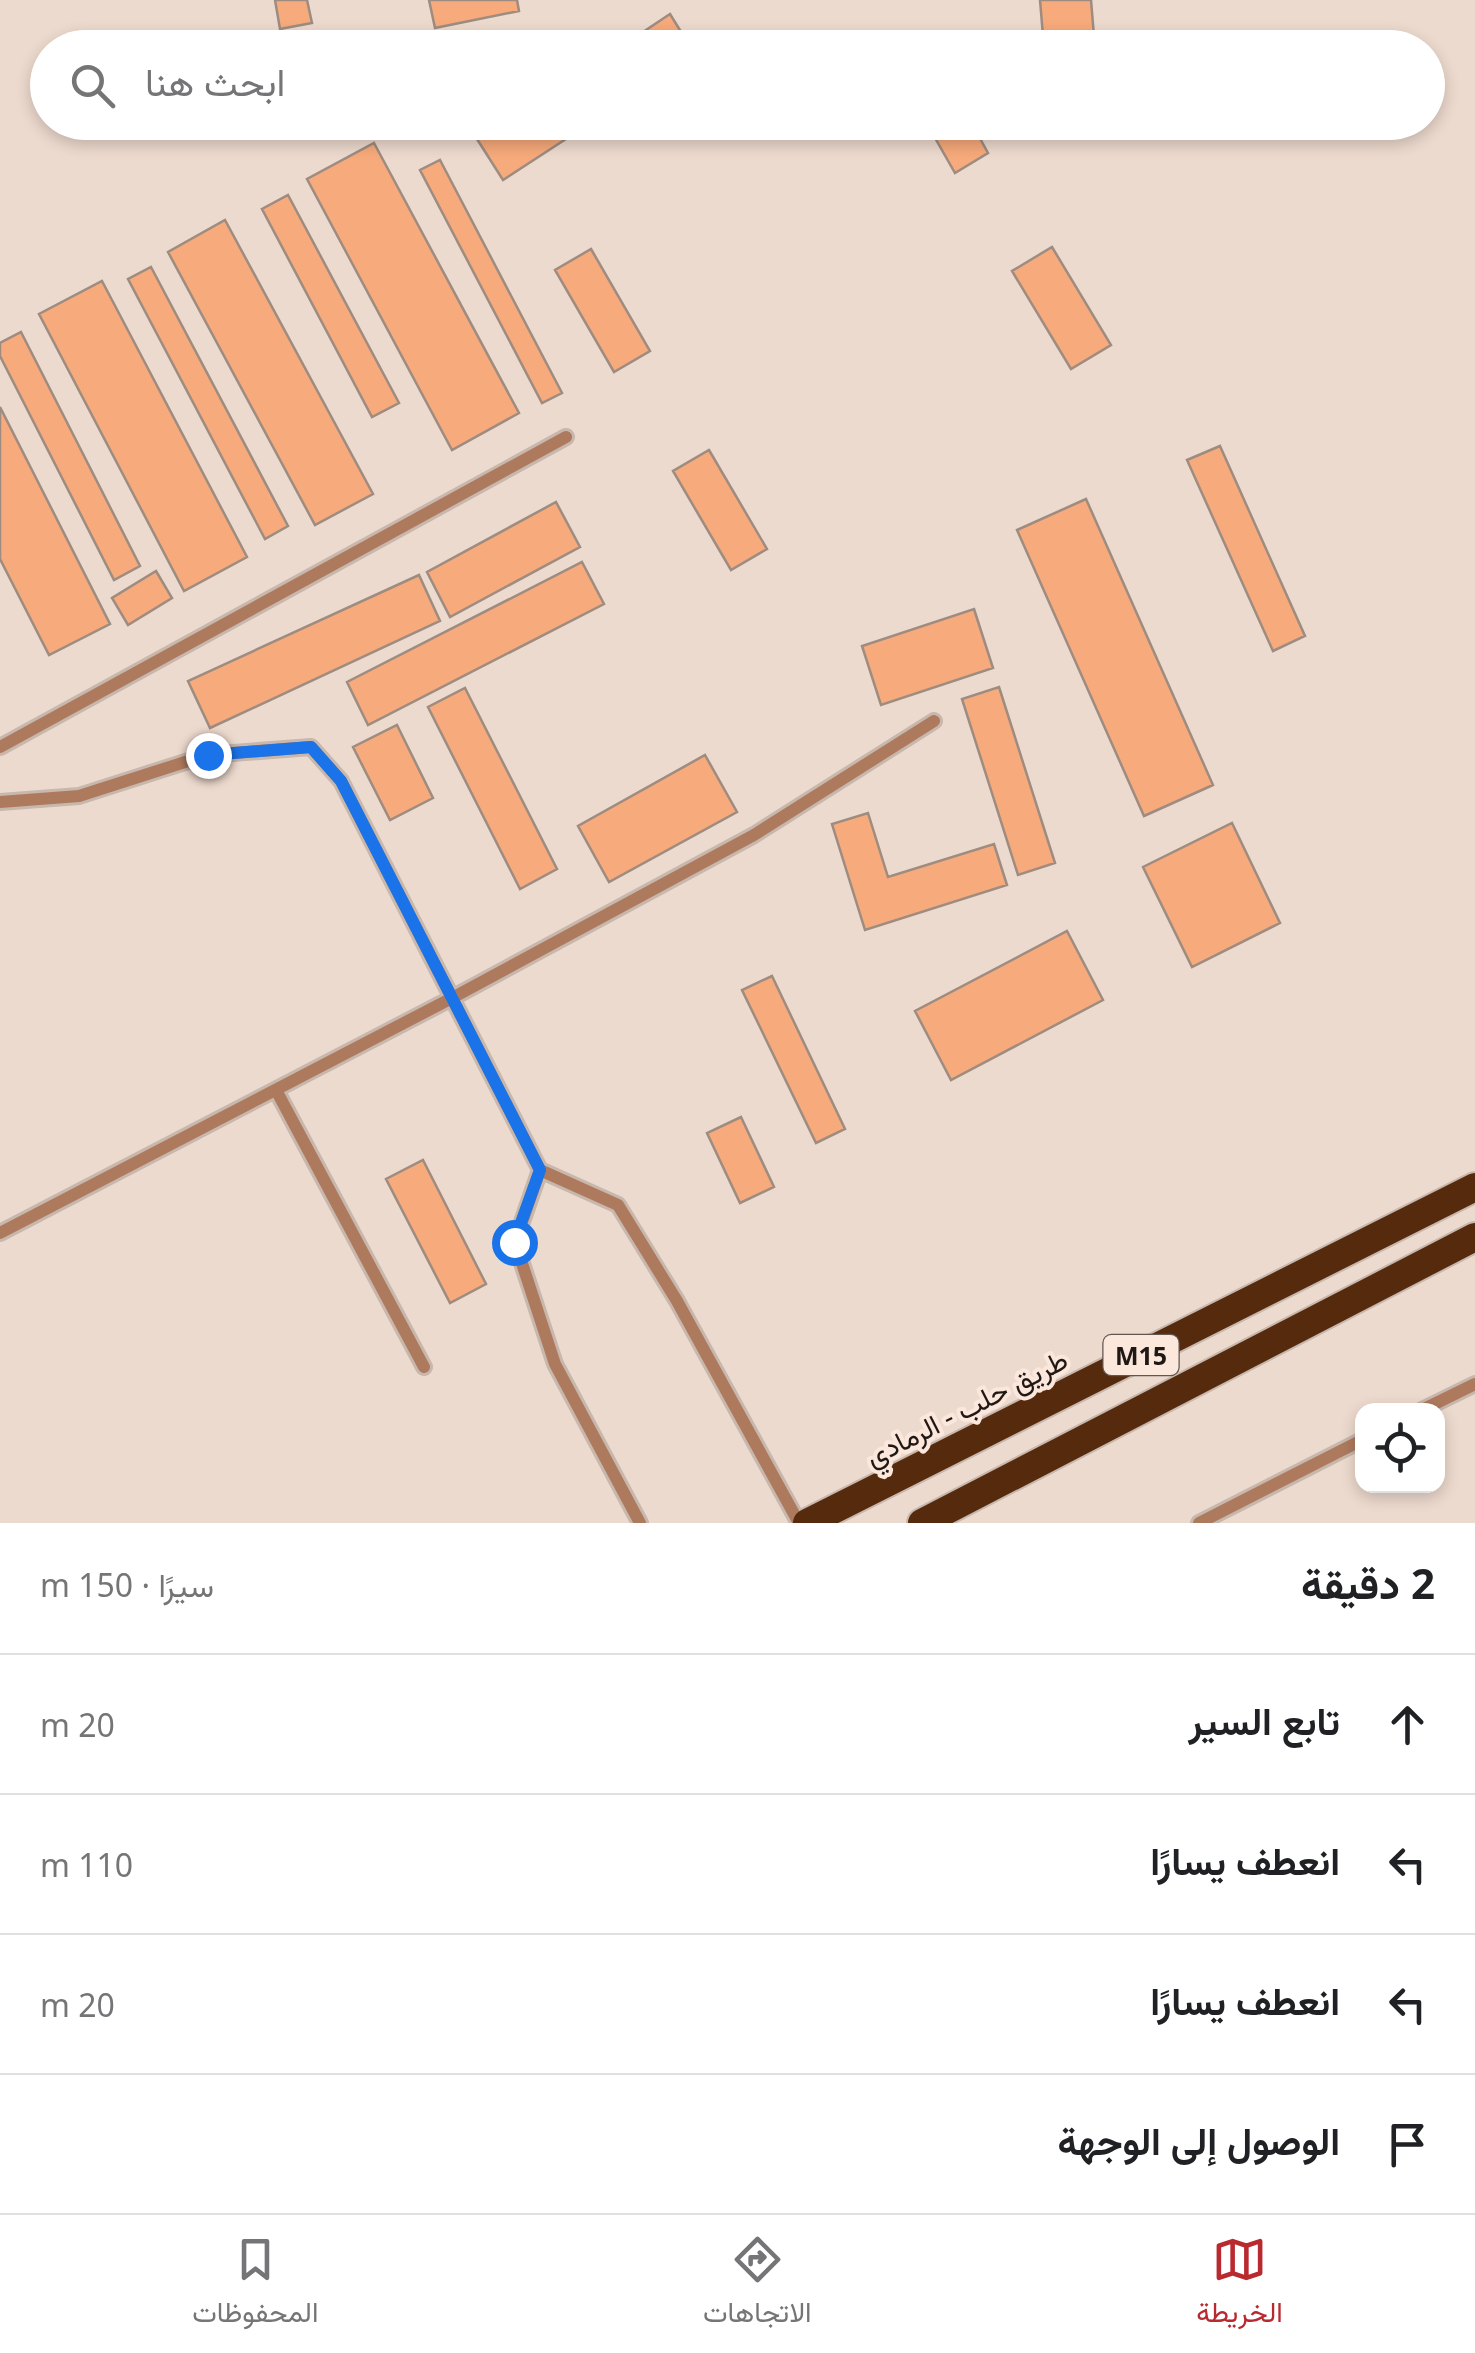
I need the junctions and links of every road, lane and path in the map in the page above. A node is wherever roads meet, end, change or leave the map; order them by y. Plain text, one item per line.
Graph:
1 (566, 437) dead end
2 (934, 721) dead end
3 (0, 747) edge
4 (0, 802) edge
5 (452, 998) junction
6 (276, 1090) junction
7 (540, 1170) junction
8 (1475, 1186) edge
9 (0, 1234) edge
10 (1475, 1237) edge
11 (424, 1367) dead end
12 (1475, 1384) edge
13 (1436, 1403) edge
14 (1355, 1444) edge
15 (640, 1523) edge
16 (799, 1523) edge
17 (807, 1523) edge
18 (922, 1523) edge
19 (1199, 1523) edge

1 - 3 lane
2 - 5 lane
4 - 5 lane
5 - 6 lane
5 - 7 lane
6 - 9 lane
6 - 11 lane
7 - 15 lane
7 - 16 lane
8 - 17 highway, طريق حلب - الرمادي / M15
10 - 18 highway, M15
12 - 13 lane
14 - 19 lane

